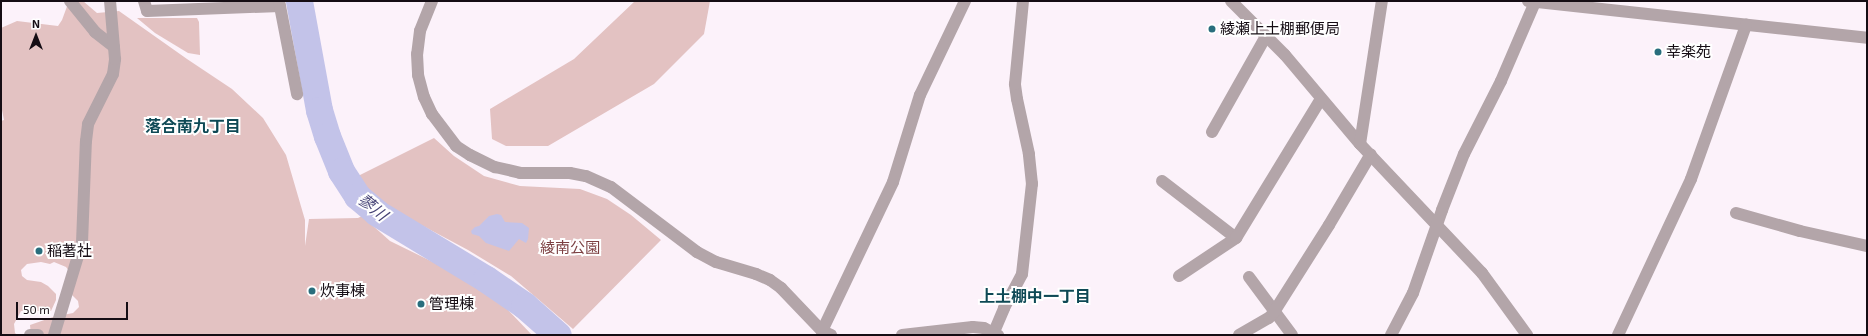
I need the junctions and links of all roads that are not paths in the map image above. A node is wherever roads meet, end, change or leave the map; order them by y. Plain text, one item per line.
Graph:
1 (70, 1) edge
2 (110, 1) edge
3 (144, 1) edge
4 (432, 1) edge
5 (965, 1) edge
6 (1023, 1) edge
7 (1231, 1) edge
8 (1382, 1) edge
9 (1531, 1) edge
10 (280, 4) edge
11 (1589, 4) edge
12 (1746, 24) junction
13 (1266, 36) junction
14 (1867, 38) edge
15 (114, 47) junction
16 (297, 94) dead end
17 (1321, 99) junction
18 (1212, 132) dead end
19 (1360, 144) junction
20 (1370, 154) junction
21 (1162, 181) dead end
22 (1736, 213) dead end
23 (1437, 224) junction
24 (1236, 238) junction
25 (1867, 246) edge
26 (1179, 276) dead end
27 (1249, 277) dead end
28 (1274, 312) junction
29 (826, 333) edge
30 (996, 333) edge
31 (30, 335) edge
32 (38, 335) edge
33 (54, 335) edge
34 (902, 335) edge
35 (1239, 335) edge
36 (1292, 335) edge
37 (1391, 335) edge
38 (1527, 335) edge
39 (1618, 335) edge

1 - 15 street
2 - 15 street
3 - 10 street
4 - 29 street
5 - 29 street
6 - 30 street
7 - 13 street
8 - 19 street
9 - 11 street
9 - 23 street
10 - 16 street
11 - 12 street
12 - 14 street
12 - 39 street
13 - 17 street
13 - 18 street
15 - 33 street
17 - 19 street
17 - 24 street
19 - 20 street
20 - 23 street
20 - 28 street
21 - 24 street
22 - 25 street
23 - 37 street
23 - 38 street
24 - 26 street
27 - 28 street
28 - 35 street
28 - 36 street
30 - 34 street
31 - 32 street

